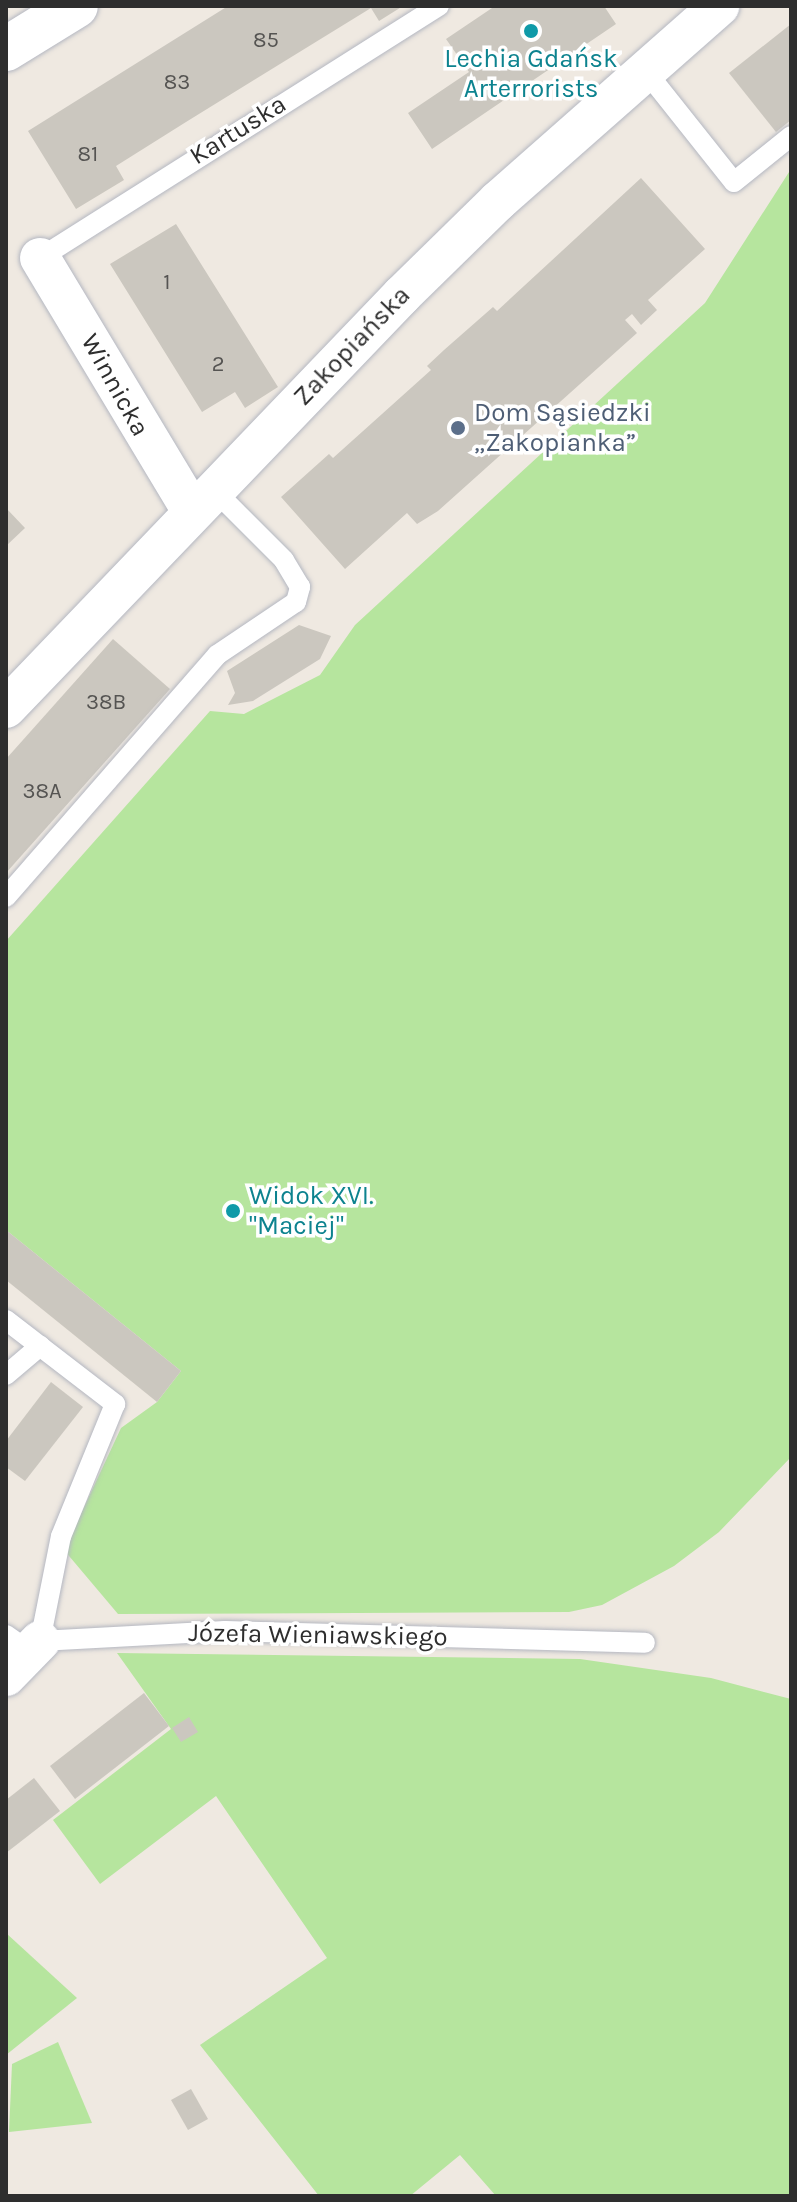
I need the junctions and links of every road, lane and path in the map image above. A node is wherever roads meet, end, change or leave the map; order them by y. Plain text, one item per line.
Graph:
1 (76, 6) edge
2 (439, 6) edge
3 (719, 6) edge
4 (6, 49) edge
5 (644, 69) junction
6 (791, 136) edge
7 (40, 258) joint
8 (202, 500) junction
9 (6, 708) edge
10 (6, 897) edge
11 (6, 1320) edge
12 (40, 1346) junction
13 (6, 1375) edge
14 (645, 1643) dead end
15 (21, 1651) edge

1 - 4 main road
2 - 7 lane, Kartuska
3 - 5 street, Zakopiańska
5 - 6 lane
5 - 8 street, Zakopiańska
7 - 8 street, Winnicka
8 - 9 street, Zakopiańska
8 - 10 lane
11 - 12 lane
12 - 13 lane
12 - 15 lane
14 - 15 lane, Józefa Wieniawskiego

